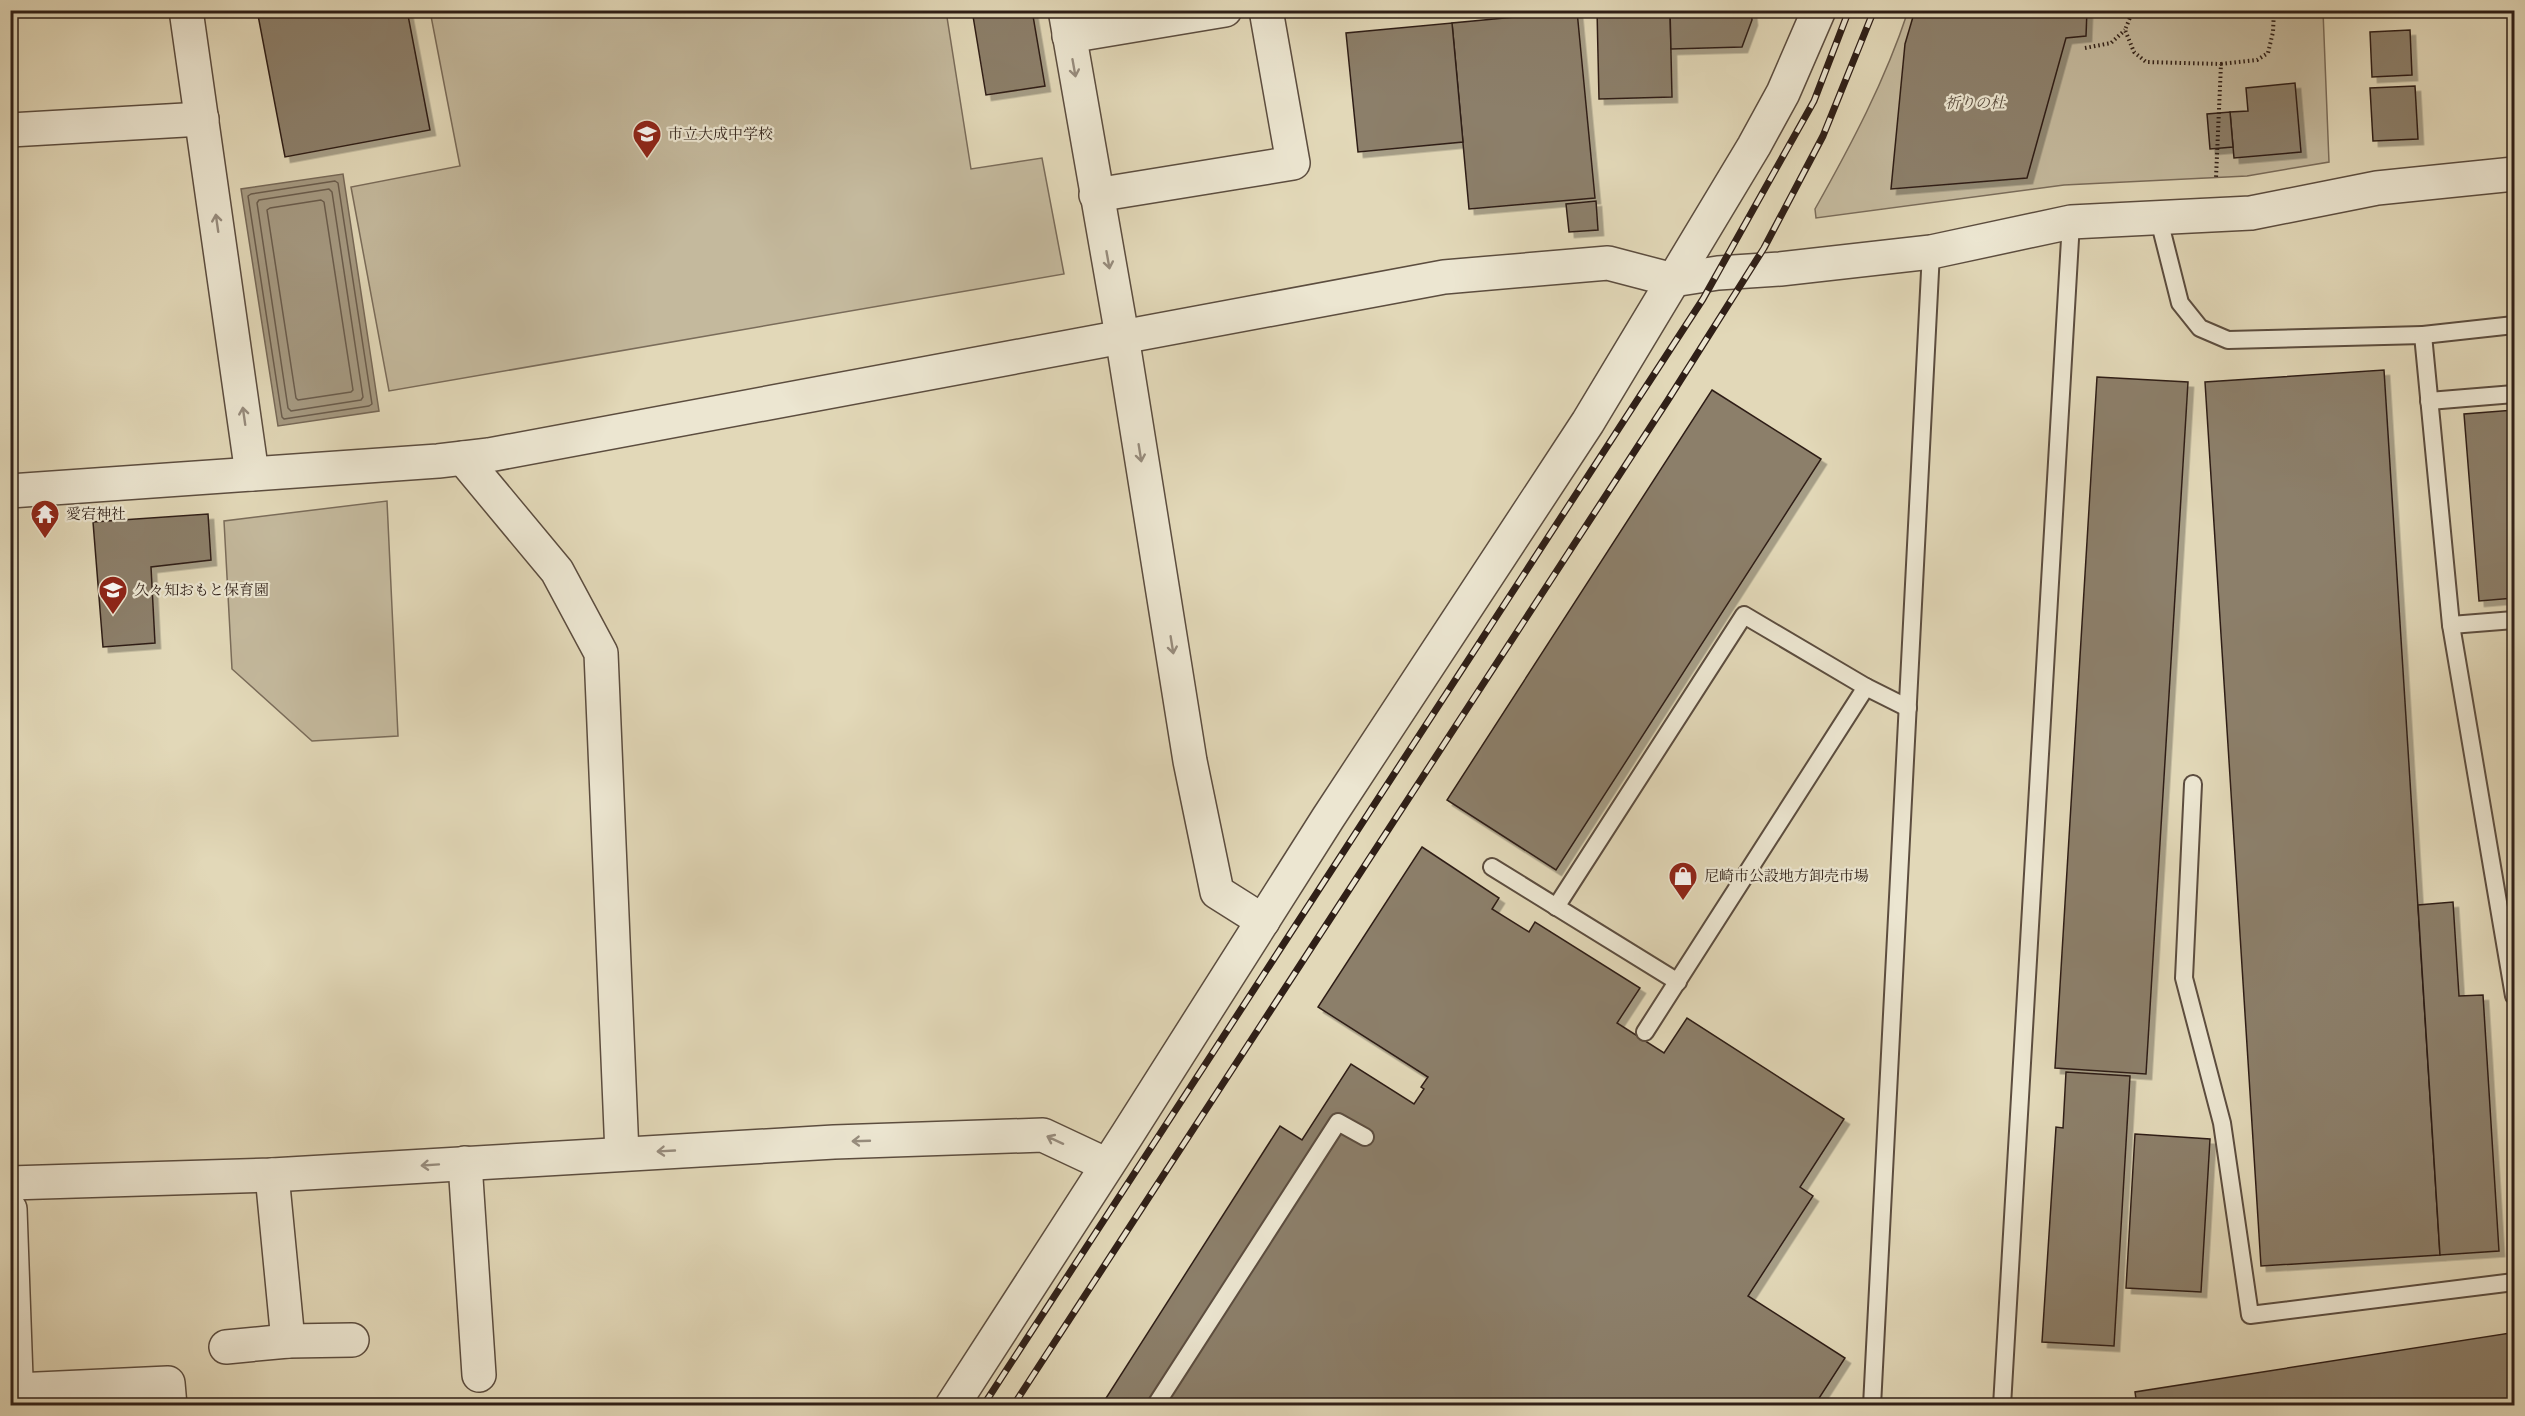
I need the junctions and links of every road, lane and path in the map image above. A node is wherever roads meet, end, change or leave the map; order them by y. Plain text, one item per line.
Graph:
1 (186, 10) edge
2 (1226, 10) edge
3 (1266, 10) edge
4 (1819, 10) edge
5 (2133, 10) edge
6 (2274, 10) edge
7 (1067, 23) edge
8 (2125, 30) junction
9 (2085, 48) dead end
10 (2221, 64) junction
11 (202, 119) junction
12 (10, 130) edge
13 (2514, 174) edge
14 (2216, 185) dead end
15 (1096, 195) junction
16 (2158, 216) junction
17 (2071, 222) junction
18 (1931, 252) junction
19 (1673, 280) junction
20 (2514, 325) edge
21 (2422, 335) junction
22 (1122, 336) junction
23 (2514, 394) edge
24 (2429, 401) junction
25 (464, 458) junction
26 (252, 474) junction
27 (10, 491) edge
28 (2514, 620) edge
29 (2451, 625) junction
30 (1866, 687) junction
31 (1908, 708) junction
32 (2193, 784) dead end
33 (1491, 867) dead end
34 (1556, 907) junction
35 (1263, 921) junction
36 (2509, 926) edge
37 (1678, 982) junction
38 (2514, 996) edge
39 (1645, 1032) dead end
40 (1365, 1137) dead end
41 (622, 1154) junction
42 (465, 1163) junction
43 (1107, 1165) junction
44 (272, 1175) junction
45 (10, 1183) edge
46 (10, 1209) edge
47 (2514, 1282) edge
48 (352, 1340) dead end
49 (288, 1341) junction
50 (226, 1347) dead end
51 (479, 1375) dead end
52 (17, 1398) edge
53 (170, 1406) edge
54 (952, 1406) edge
55 (1155, 1406) edge
56 (1872, 1406) edge
57 (2002, 1406) edge

1 - 11 street
2 - 7 street
3 - 15 street
4 - 19 street
5 - 8 path
6 - 10 path
7 -> 15 street
8 - 9 path
8 - 10 path
10 - 14 path
11 - 12 street
26 -> 11 street
13 - 16 street
15 -> 22 street
16 - 17 street
16 - 21 lane
17 - 18 street
17 - 57 lane
18 - 19 street
18 - 31 lane
19 - 22 street
19 - 35 street
20 - 21 lane
21 - 24 lane
22 - 25 street
22 -> 35 street
23 - 24 lane
24 - 29 lane
25 - 26 street
25 - 41 street
26 - 27 street
28 - 29 lane
29 - 36 lane
30 - 31 lane
30 - 34 lane
30 - 37 lane
31 - 56 lane
32 - 47 lane
33 - 34 lane
34 - 37 lane
35 - 43 street
36 - 38 lane
37 - 39 lane
40 - 55 lane
41 - 42 street
43 -> 41 street
42 -> 44 street
42 - 51 street
43 - 54 street
44 - 45 street
44 - 49 street
46 - 52 street
48 - 49 street
49 - 50 street
52 - 53 street

